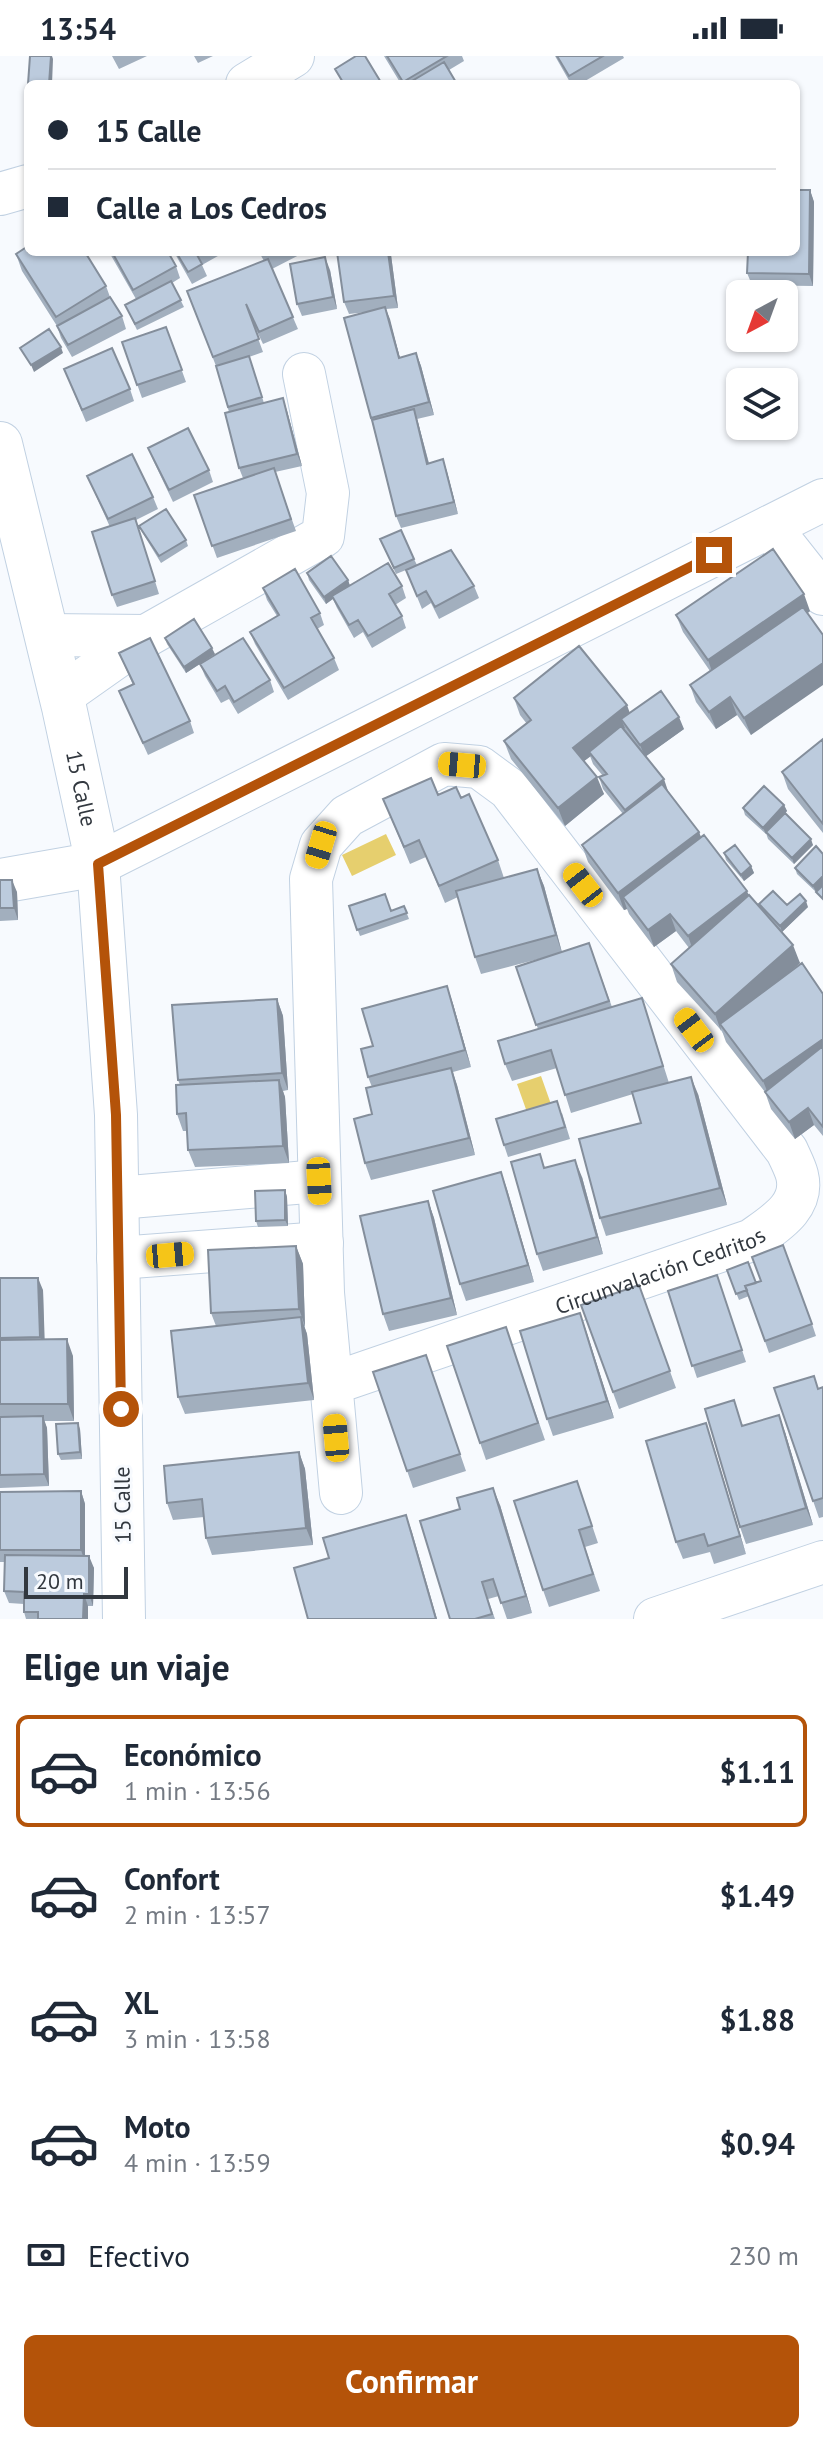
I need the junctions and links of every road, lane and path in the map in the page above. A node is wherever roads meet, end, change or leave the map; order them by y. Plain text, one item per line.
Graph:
1 (288, 57) edge
2 (253, 80) edge
3 (304, 374) dead end
4 (0, 444) edge
5 (823, 500) edge
6 (770, 527) junction
7 (823, 594) edge
8 (47, 635) junction
9 (146, 636) junction
10 (61, 696) junction
11 (98, 864) junction
12 (0, 881) edge
13 (319, 1181) junction
14 (118, 1198) junction
15 (322, 1243) junction
16 (118, 1258) junction
17 (331, 1384) junction
18 (341, 1493) dead end
19 (823, 1562) edge
20 (124, 1619) edge
21 (655, 1619) edge

1 - 2 street
3 - 9 street
4 - 8 street, 15 Calle
5 - 6 street
6 - 7 street
6 - 11 street
8 - 9 street
8 - 10 street, 15 Calle
9 - 10 street
10 - 11 street, 15 Calle
11 - 12 street
11 - 14 street, 15 Calle
13 - 14 street
13 - 15 street, Circunvalación Cedritos
13 - 17 street, Circunvalación Cedritos
14 - 16 street, 15 Calle
15 - 16 street
15 - 17 street, Circunvalación Cedritos
16 - 20 street, 15 Calle
17 - 18 street
19 - 21 street

